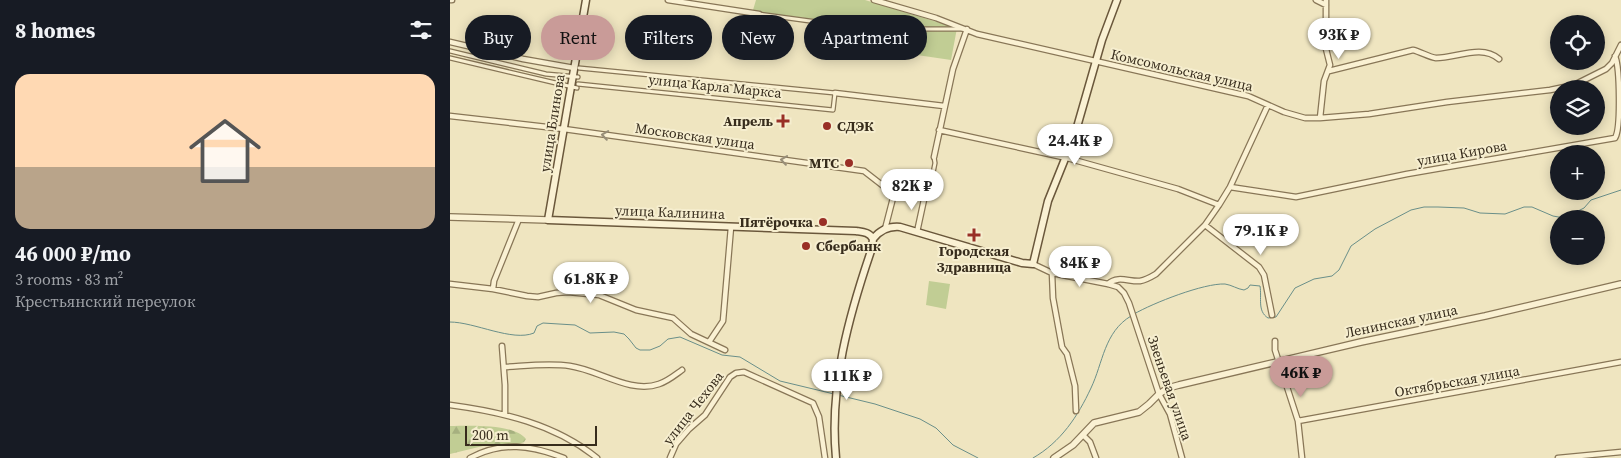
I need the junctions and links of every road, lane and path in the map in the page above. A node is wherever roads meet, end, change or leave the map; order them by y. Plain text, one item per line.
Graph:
1 (586, 0) edge
2 (668, 0) edge
3 (874, 0) edge
4 (1117, 0) edge
5 (1316, 0) edge
6 (1326, 2) edge
7 (759, 14) joint
8 (967, 30) junction
9 (450, 42) edge
10 (1621, 45) edge
11 (450, 51) edge
12 (1615, 56) junction
13 (450, 58) edge
14 (1499, 59) dead end
15 (1096, 61) junction
16 (576, 68) junction
17 (1329, 71) junction
18 (575, 76) junction
19 (575, 86) junction
20 (834, 93) junction
21 (1268, 105) junction
22 (944, 106) junction
23 (450, 116) edge
24 (1320, 118) junction
25 (564, 129) junction
26 (939, 130) junction
27 (934, 157) joint
28 (1067, 158) junction
29 (1230, 187) junction
30 (925, 195) joint
31 (1219, 205) junction
32 (450, 217) edge
33 (519, 219) junction
34 (548, 220) junction
35 (1205, 225) junction
36 (731, 227) junction
37 (885, 229) junction
38 (917, 232) junction
39 (873, 239) junction
40 (1033, 264) junction
41 (1052, 273) junction
42 (450, 284) edge
43 (1108, 284) junction
44 (1621, 284) edge
45 (493, 289) junction
46 (1272, 315) dead end
47 (1274, 341) dead end
48 (709, 342) junction
49 (502, 346) dead end
50 (725, 350) dead end
51 (1279, 362) junction
52 (1621, 362) edge
53 (504, 367) junction
54 (682, 370) dead end
55 (1159, 394) junction
56 (450, 405) edge
57 (1076, 411) dead end
58 (505, 414) junction
59 (1298, 421) junction
60 (1083, 434) junction
61 (546, 452) junction
62 (1621, 452) edge
63 (470, 458) edge
64 (542, 458) edge
65 (564, 458) edge
66 (596, 458) edge
67 (670, 458) edge
68 (825, 458) edge
69 (836, 458) edge
70 (1054, 458) edge
71 (1096, 458) edge
72 (1182, 458) edge
73 (1302, 458) edge
74 (1558, 458) edge

1 - 16 main road, улица Блинова
2 - 7 street
3 - 8 street, Комсомольская улица
4 - 15 main road
5 - 6 street
6 - 17 street
7 - 8 street
8 - 15 street, Комсомольская улица
8 - 22 street
9 - 16 street, улица Карла Маркса
10 - 12 street, Комсомольская улица
11 - 18 street
12 - 24 street, Комсомольская улица
12 - 29 street, улица Кирова
13 - 19 street, улица Карла Маркса
14 - 17 street
15 - 21 street, Комсомольская улица
15 - 28 main road
16 - 18 main road, улица Блинова
16 - 20 street, улица Карла Маркса
17 - 24 street
18 - 19 main road, улица Блинова
19 - 20 street, улица Карла Маркса
19 - 25 main road, улица Блинова
20 - 22 street, улица Карла Маркса
21 - 24 street, Комсомольская улица
21 - 29 street
22 - 26 street
23 - 25 street, Московская улица
25 - 34 main road, улица Блинова
37 -> 25 street, Московская улица
26 - 27 street
26 - 28 street
27 - 30 street
28 - 31 street
28 - 40 main road
29 - 31 street
30 - 38 street
31 - 35 street
32 - 33 street, улица Калинина
33 - 34 street, улица Калинина
33 - 45 street
34 - 36 main road, улица Калинина
35 - 43 street
35 - 46 street
36 - 39 main road, улица Калинина
36 - 48 street
37 - 38 main road
37 - 39 main road
38 - 40 main road
39 - 69 main road
40 - 41 street
41 - 43 street
41 - 57 street
42 - 45 street
43 - 55 street, Звеньевая улица
44 - 51 street, Ленинская улица
45 - 48 street
47 - 51 street
48 - 50 street
49 - 53 street
51 - 55 street, Ленинская улица
51 - 59 street
52 - 59 street, Октябрьская улица
53 - 54 street
53 - 58 street
55 - 60 street, Ленинская улица
55 - 72 street, Звеньевая улица
56 - 58 street
58 - 66 street
59 - 73 street
60 - 70 street, Ленинская улица
60 - 71 street
61 - 63 street
61 - 64 street
61 - 65 street
62 - 74 street
67 - 68 street, улица Чехова

